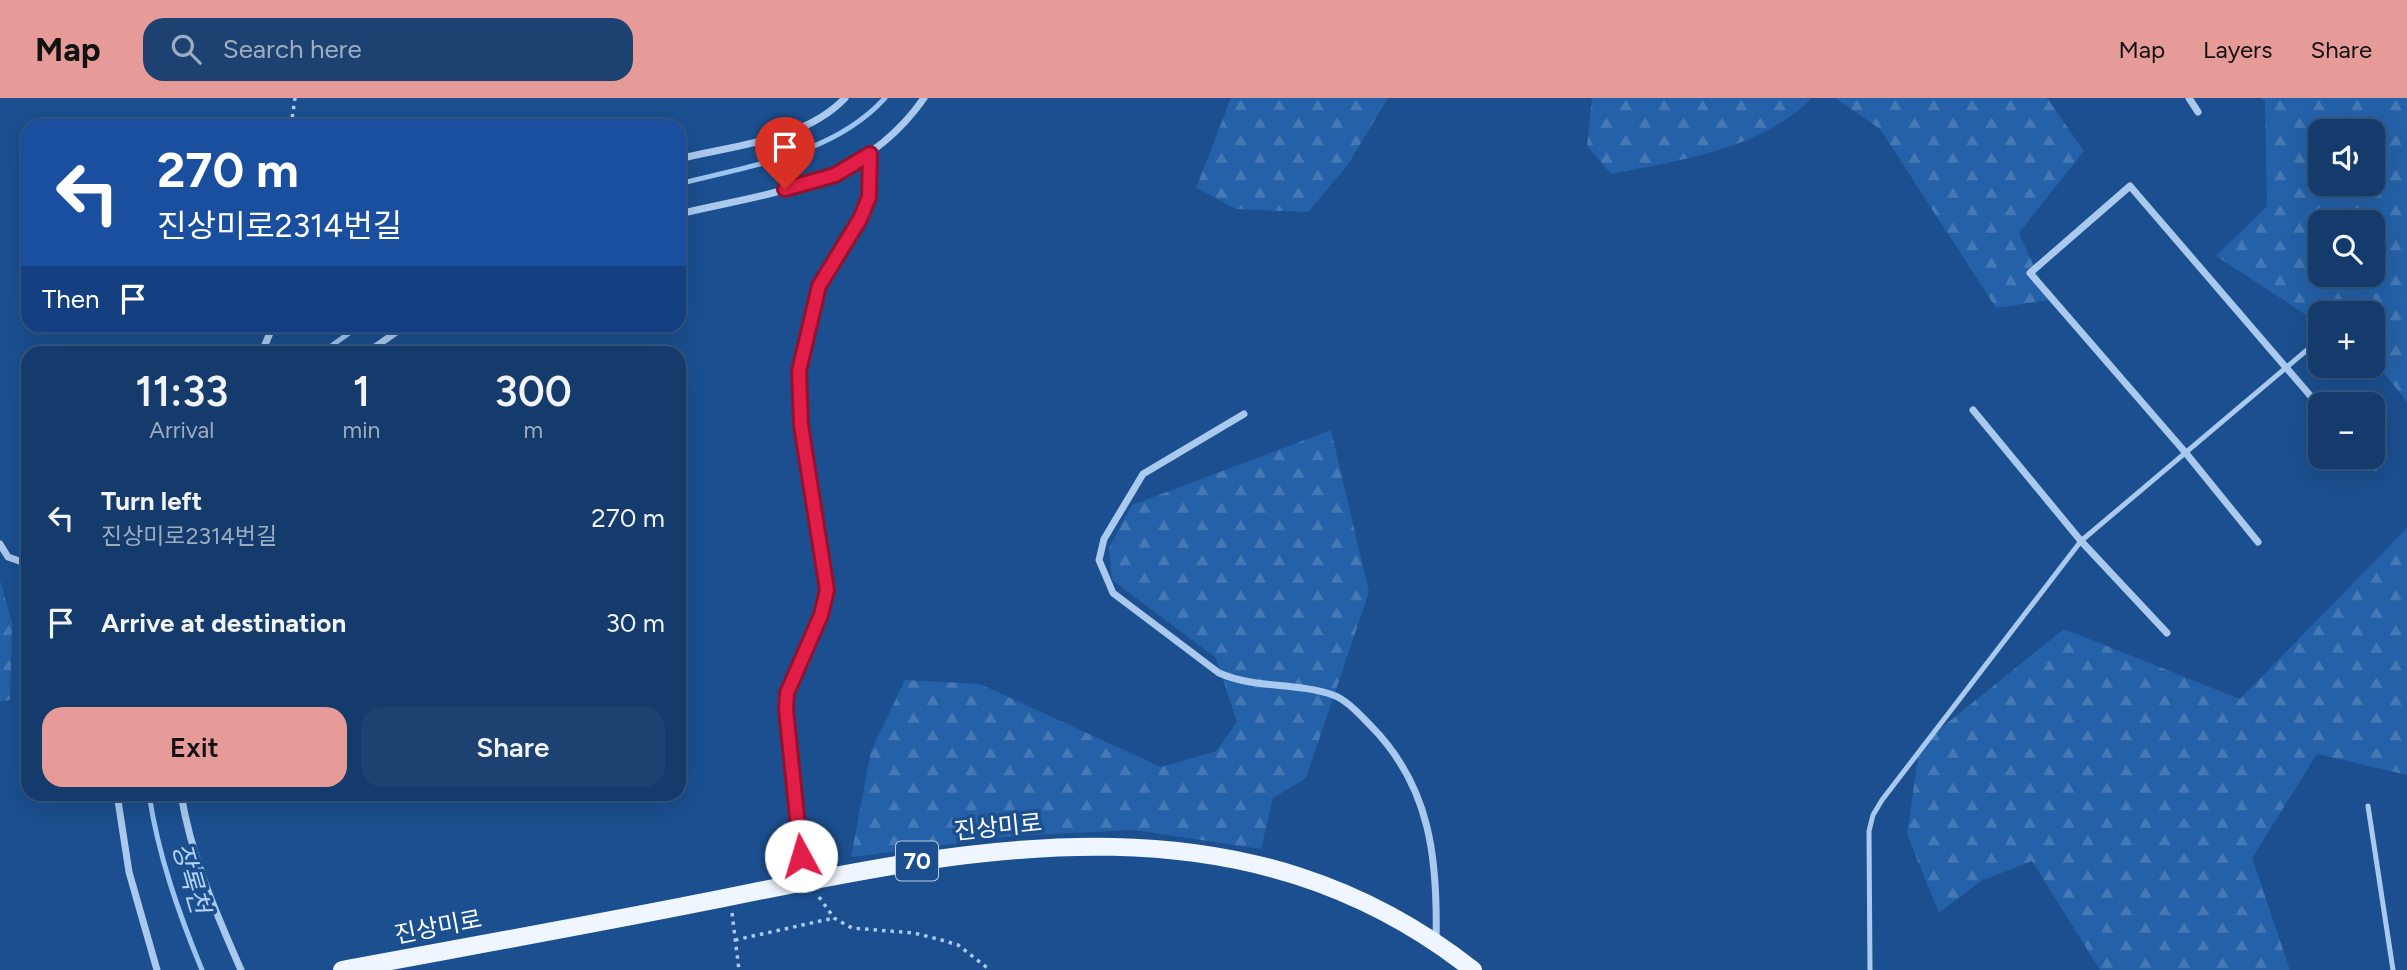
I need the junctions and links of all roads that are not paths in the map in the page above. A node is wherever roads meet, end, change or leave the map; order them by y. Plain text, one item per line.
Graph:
1 (845, 98) edge
2 (923, 98) edge
3 (2189, 98) edge
4 (2198, 112) dead end
5 (870, 154) junction
6 (686, 157) edge
7 (686, 212) edge
8 (395, 333) edge
9 (376, 346) edge
10 (2308, 349) edge
11 (2286, 368) junction
12 (2308, 393) edge
13 (1973, 410) dead end
14 (1244, 415) dead end
15 (2185, 452) junction
16 (2081, 541) junction
17 (2258, 542) dead end
18 (0, 544) edge
19 (21, 562) edge
20 (2167, 633) dead end
21 (118, 801) edge
22 (182, 801) edge
23 (2368, 806) dead end
24 (804, 880) junction
25 (1436, 942) junction
26 (157, 970) edge
27 (241, 970) edge
28 (342, 970) edge
29 (1474, 970) edge
30 (1870, 970) edge
31 (2393, 970) edge

1 - 6 street
2 - 5 street
3 - 4 street
5 - 7 street
5 - 24 lane
8 - 9 street
10 - 11 lane
11 - 12 street
11 - 15 lane
11 - 15 street
13 - 16 street
14 - 25 street
15 - 16 lane
15 - 17 street
16 - 20 street
16 - 30 lane
18 - 19 street
21 - 26 street
22 - 27 street
23 - 31 lane
24 - 25 main road, 진상미로 / 70
24 - 28 main road, 진상미로 / 70
25 - 29 main road, 진상미로 / 70

